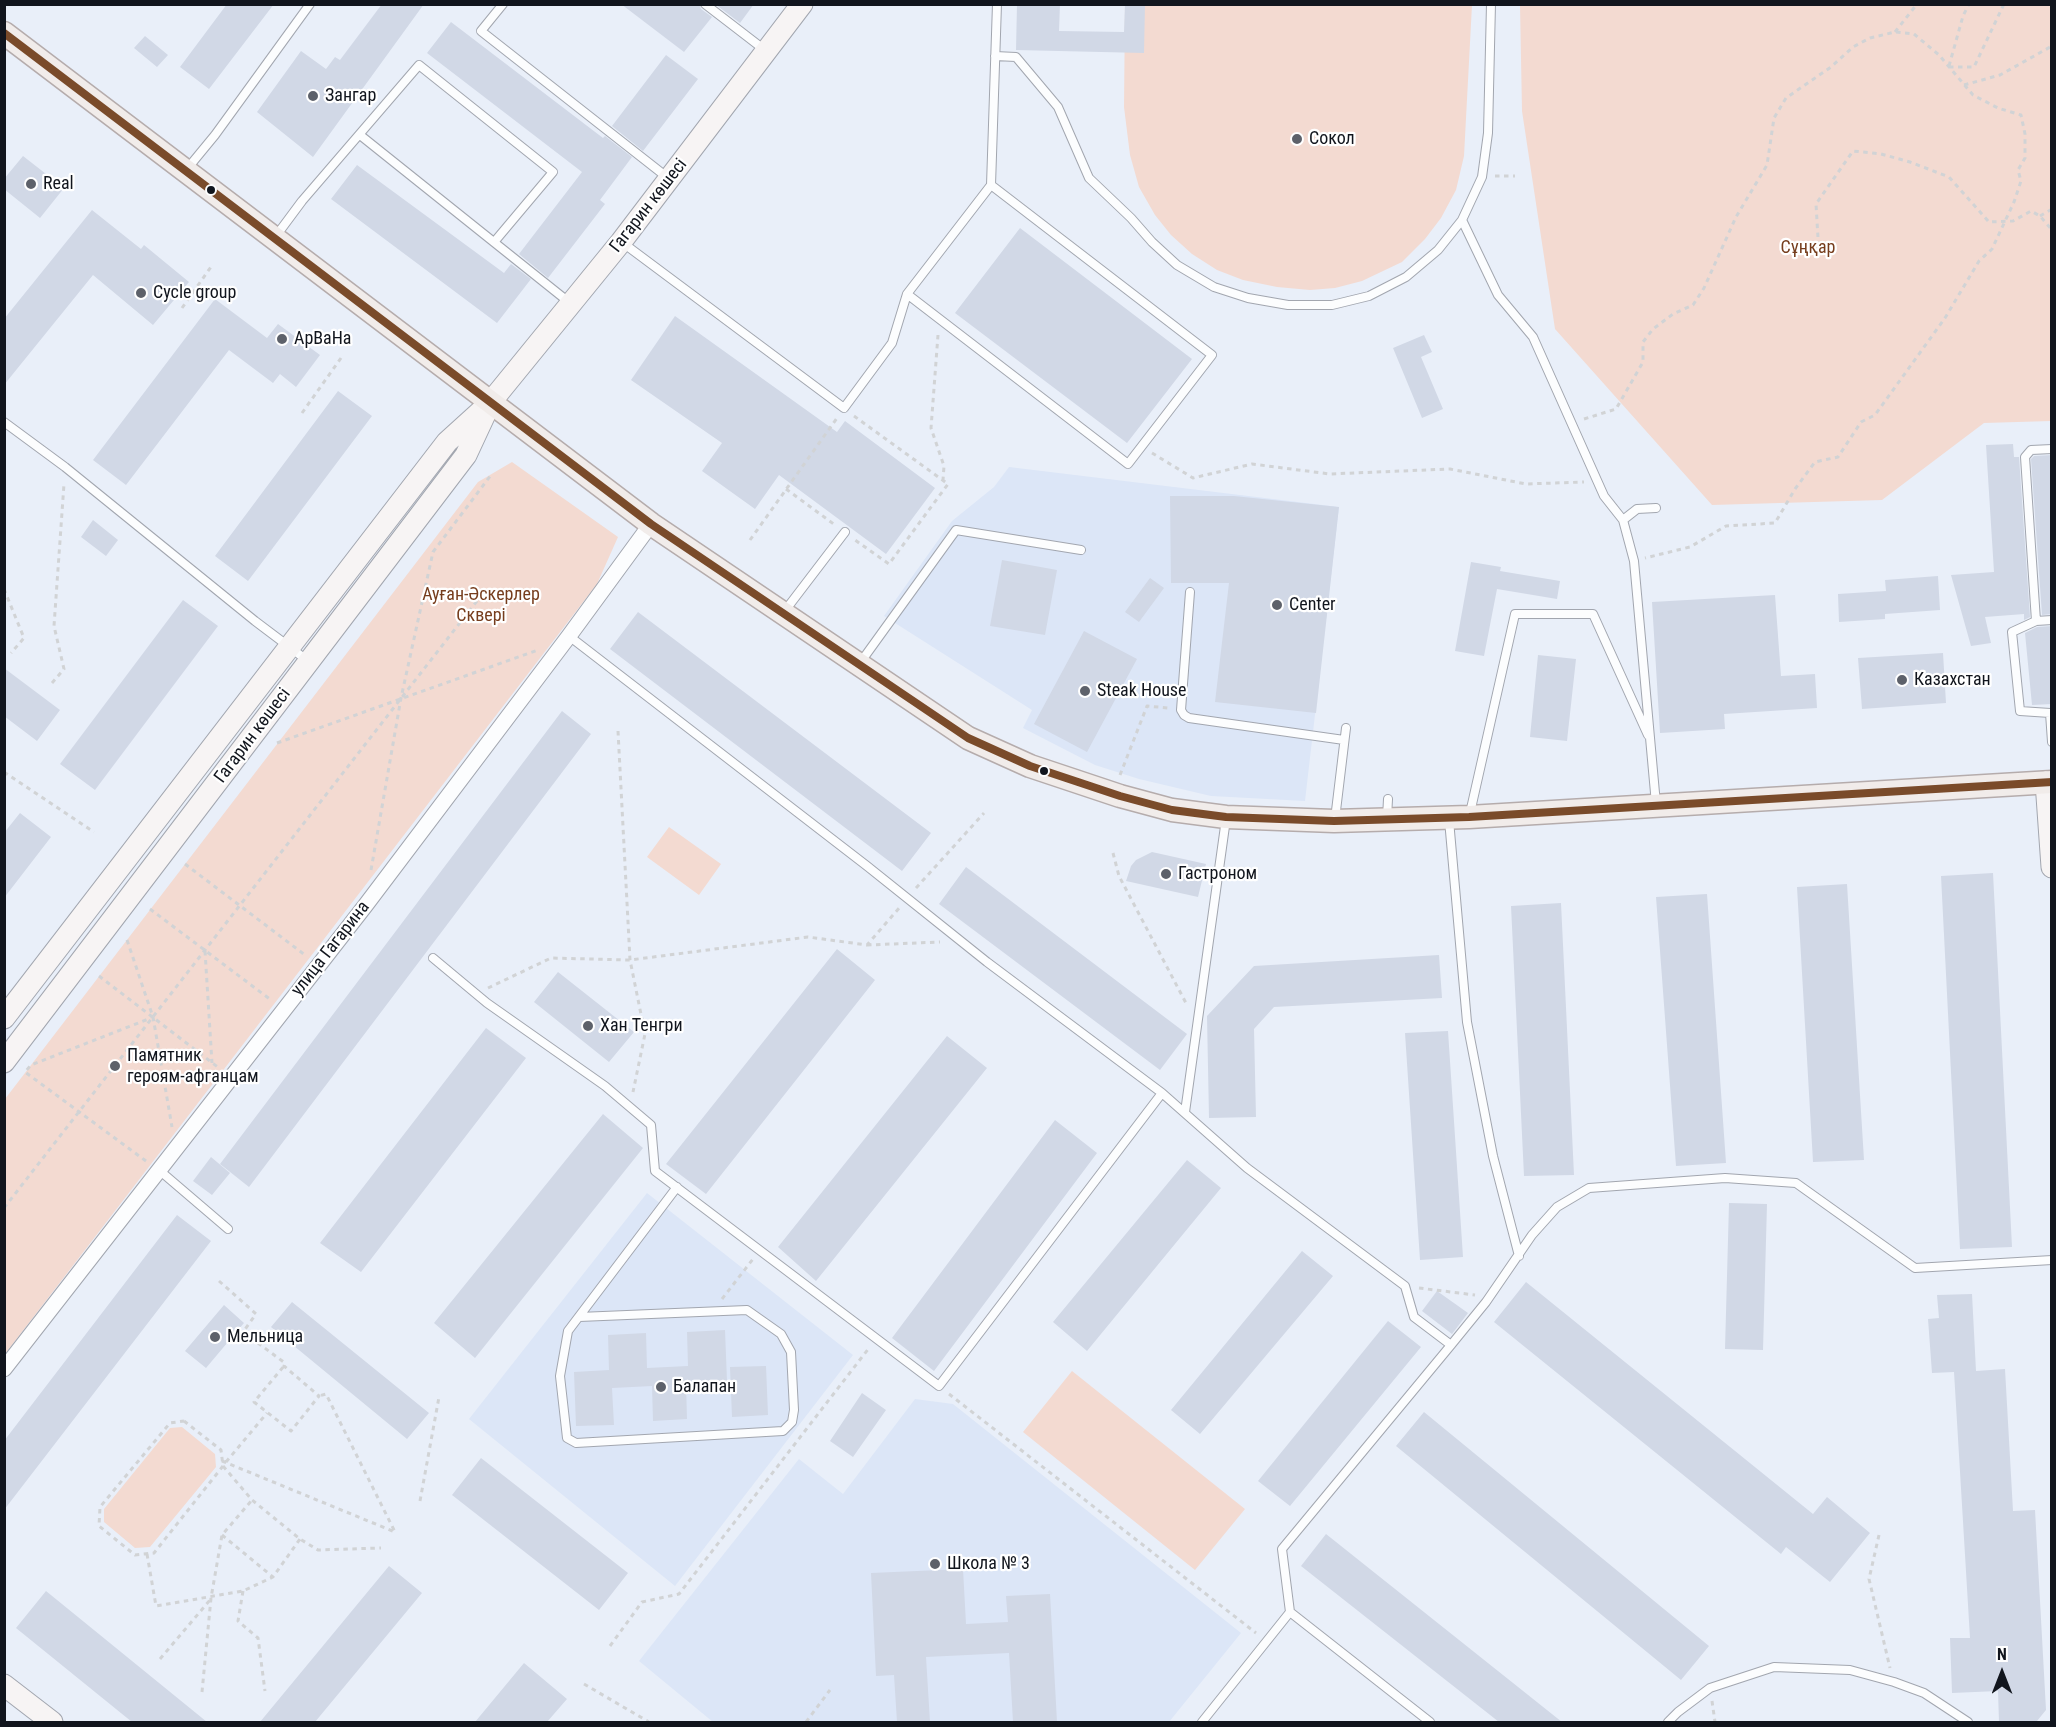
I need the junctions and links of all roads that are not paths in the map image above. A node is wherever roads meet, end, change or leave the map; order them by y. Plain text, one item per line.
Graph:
1 (310, 4) edge
2 (503, 4) edge
3 (705, 4) edge
4 (802, 4) edge
5 (997, 4) edge
6 (1491, 4) edge
7 (4, 33) edge
8 (766, 51) junction
9 (995, 56) junction
10 (360, 135) junction
11 (186, 171) junction
12 (669, 179) junction
13 (991, 185) junction
14 (1462, 220) junction
15 (275, 239) junction
16 (495, 241) junction
17 (621, 242) junction
18 (907, 294) junction
19 (571, 304) junction
20 (490, 403) junction
21 (4, 422) edge
22 (2052, 449) edge
23 (1656, 508) dead end
24 (1623, 520) junction
25 (651, 524) junction
26 (845, 532) road end
27 (1081, 550) dead end
28 (1190, 592) dead end
29 (783, 613) junction
30 (2052, 620) edge
31 (2036, 621) junction
32 (569, 636) junction
33 (289, 646) junction
34 (309, 662) junction
35 (859, 664) junction
36 (1346, 728) dead end
37 (1344, 740) junction
38 (1650, 740) junction
39 (2052, 742) edge
40 (2049, 782) edge
41 (1656, 806) junction
42 (1226, 817) junction
43 (1459, 818) junction
44 (1334, 821) junction
45 (2052, 867) edge
46 (433, 958) dead end
47 (4, 1018) edge
48 (4, 1062) edge
49 (1162, 1093) junction
50 (1185, 1112) junction
51 (155, 1167) junction
52 (677, 1187) junction
53 (228, 1229) dead end
54 (1519, 1256) junction
55 (2052, 1260) edge
56 (579, 1317) junction
57 (1452, 1345) junction
58 (4, 1369) edge
59 (1290, 1612) junction
60 (4, 1685) edge
61 (52, 1722) edge
62 (1202, 1722) edge
63 (1430, 1722) edge
64 (1668, 1722) edge
65 (1968, 1722) edge

1 - 11 lane
2 - 12 lane
3 - 8 lane
4 - 8 street, Гагарин көшесі
5 - 9 lane
6 - 14 lane
7 - 11 main road
8 - 12 street, Гагарин көшесі
9 - 13 lane
9 - 14 lane
10 - 15 lane
10 - 16 lane
10 - 16 lane
11 - 15 main road
12 - 17 street, Гагарин көшесі
13 - 18 lane
13 - 18 lane
14 - 24 lane
15 - 20 main road
16 - 19 lane
17 - 18 lane
17 - 19 street, Гагарин көшесі
19 - 20 street, Гагарин көшесі
20 - 25 main road
20 - 33 street, Гагарин көшесі
20 - 34 street, Гагарин көшесі
21 - 33 lane
22 - 31 lane
23 - 24 lane
24 - 38 lane
25 - 29 main road
25 - 32 street, улица Гагарина
26 - 29 lane
27 - 35 lane
28 - 37 lane
29 - 35 main road
30 - 31 lane
31 - 39 lane
32 - 49 lane
32 - 51 street, улица Гагарина
33 - 34 lane
33 - 47 street, Гагарин көшесі
34 - 48 street, Гагарин көшесі
35 - 42 main road
36 - 37 lane
37 - 44 lane
38 - 41 lane
38 - 43 lane
40 - 41 main road
40 - 45 street
41 - 43 main road
42 - 44 main road
42 - 50 lane
43 - 44 main road
43 - 54 lane
46 - 52 lane
49 - 50 lane
49 - 52 lane
50 - 57 lane
51 - 53 lane
51 - 58 street, улица Гагарина
52 - 56 lane
54 - 55 lane
54 - 57 lane
56 - 56 lane
57 - 59 lane
59 - 62 lane
59 - 63 lane
60 - 61 street
64 - 65 lane

